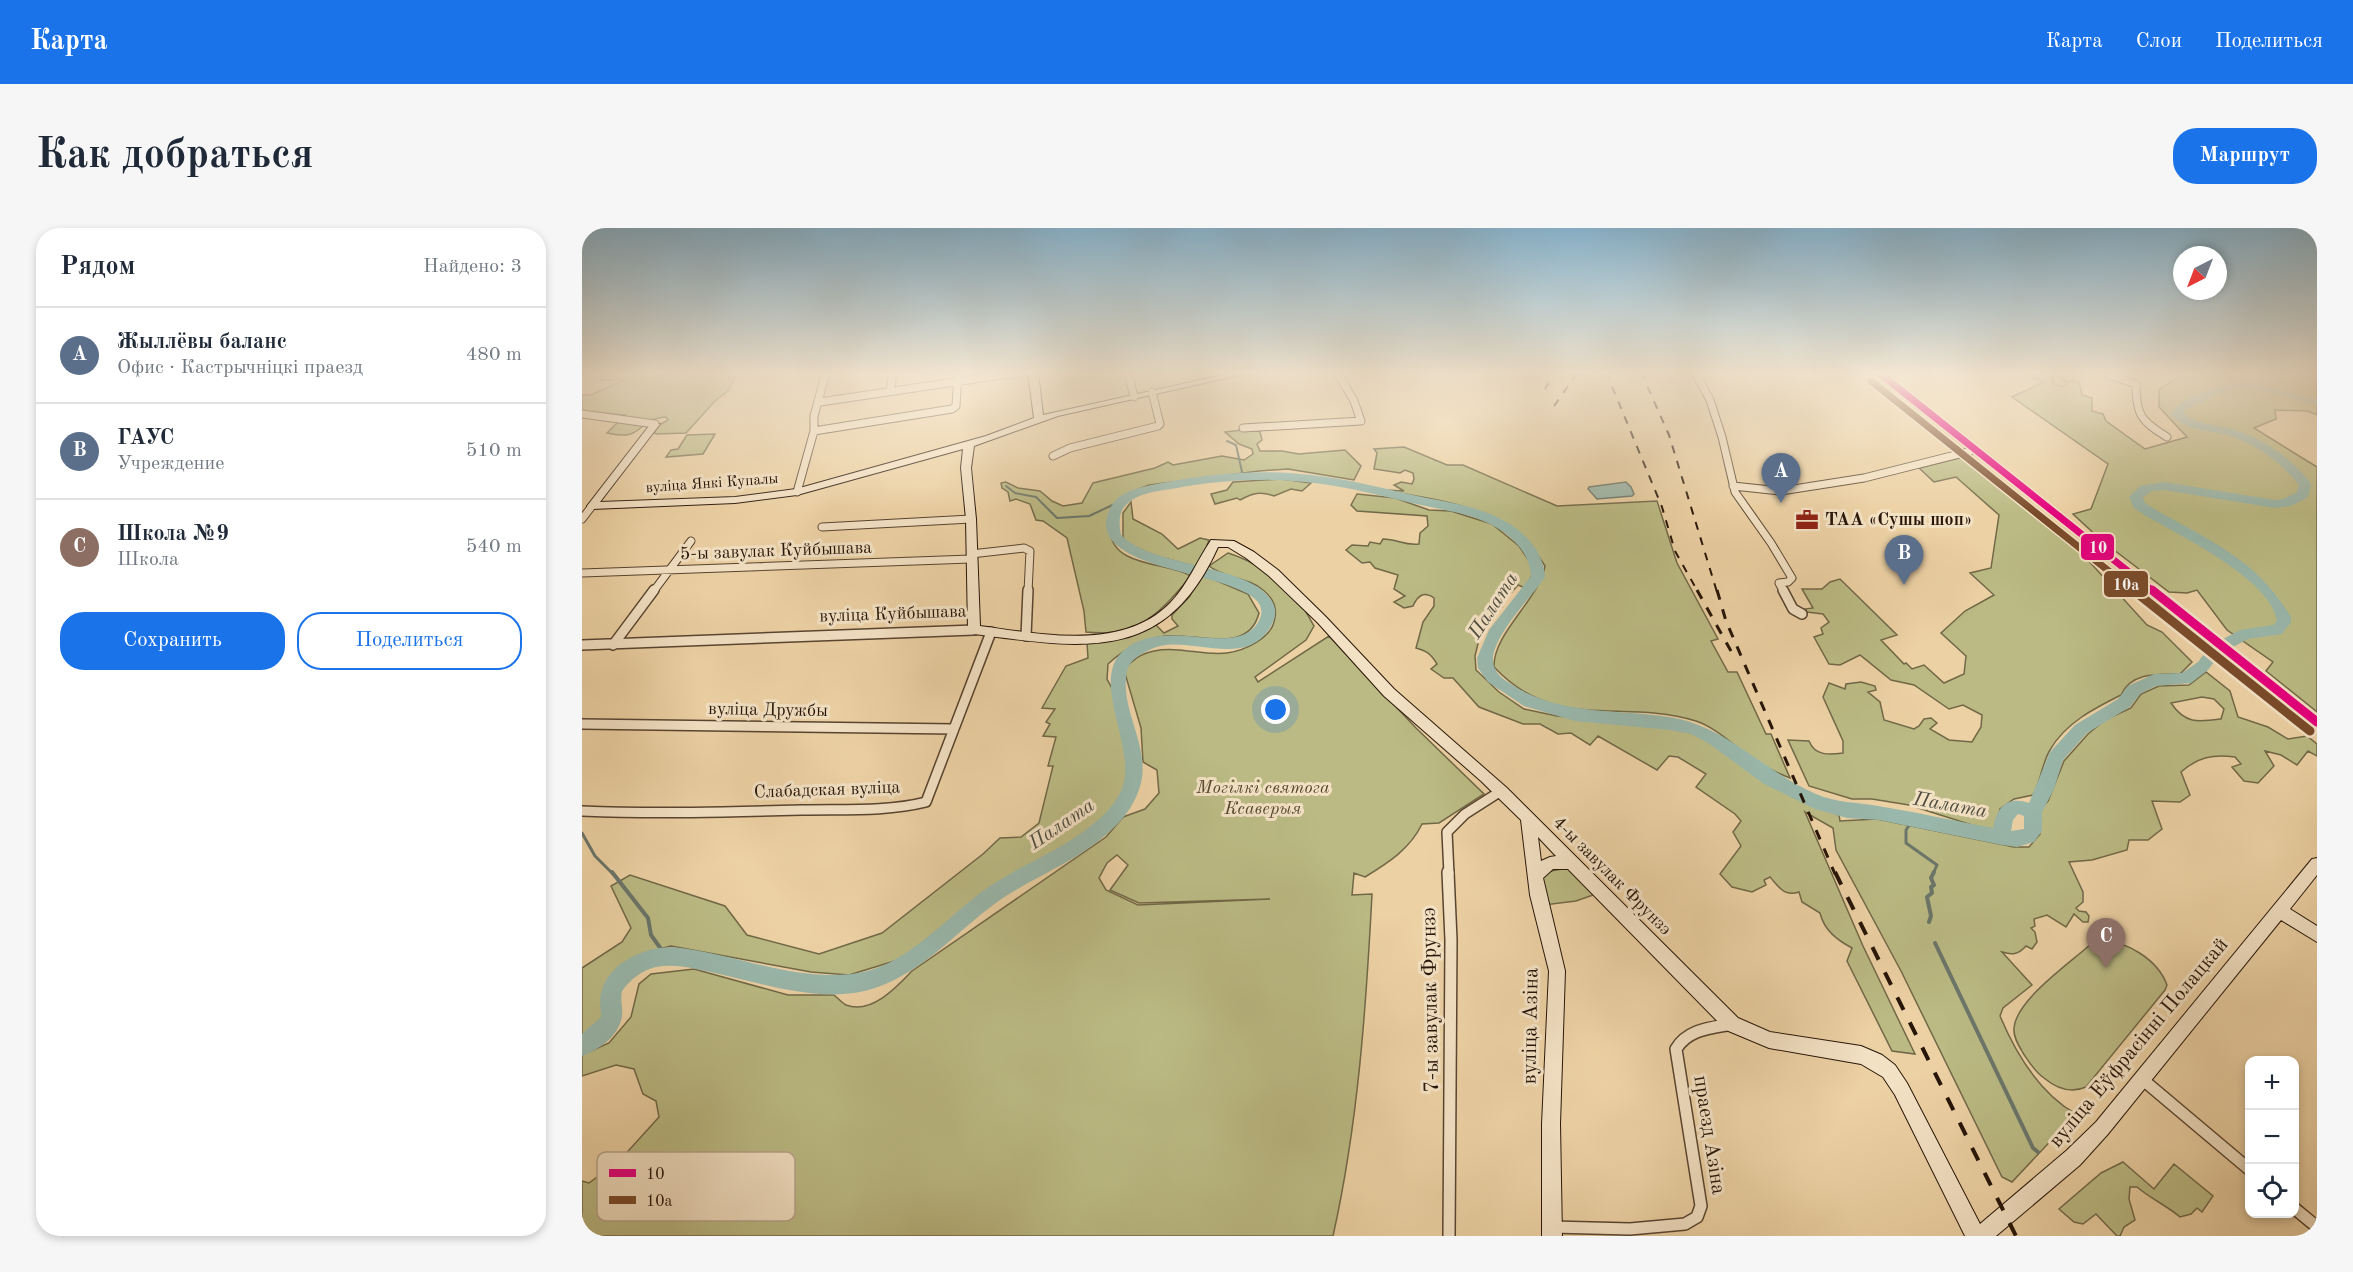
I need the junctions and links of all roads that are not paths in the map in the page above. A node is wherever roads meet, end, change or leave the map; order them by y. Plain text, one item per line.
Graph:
1 (619, 419) edge
2 (814, 419) edge
3 (893, 419) edge
4 (1036, 419) edge
5 (1159, 419) edge
6 (1360, 419) edge
7 (1716, 419) edge
8 (1936, 419) edge
9 (2142, 419) edge
10 (655, 424) joint
11 (1244, 428) dead end
12 (814, 431) junction
13 (2168, 437) dead end
14 (969, 444) junction
15 (1053, 456) dead end
16 (1733, 486) junction
17 (798, 492) junction
18 (587, 506) edge
19 (582, 519) edge
20 (971, 519) junction
21 (822, 526) dead end
22 (691, 541) dead end
23 (971, 557) junction
24 (1207, 561) joint
25 (670, 569) junction
26 (582, 573) edge
27 (1802, 614) dead end
28 (974, 630) junction
29 (991, 632) junction
30 (1026, 636) junction
31 (582, 645) edge
32 (613, 645) junction
33 (582, 724) edge
34 (954, 729) junction
35 (1501, 791) junction
36 (582, 811) edge
37 (1528, 819) junction
38 (1570, 862) junction
39 (2317, 864) edge
40 (1534, 876) junction
41 (2280, 911) junction
42 (2317, 935) edge
43 (1732, 1024) junction
44 (2142, 1079) junction
45 (2245, 1166) edge
46 (2299, 1211) edge
47 (2317, 1227) edge
48 (1552, 1232) edge
49 (1449, 1236) edge
50 (1975, 1236) edge
51 (1981, 1236) edge

1 - 10 street
2 - 12 street
3 - 12 street
4 - 14 street, вуліца Янкі Купалы
5 - 15 street
6 - 11 street
7 - 16 street
8 - 16 street
9 - 13 street
10 - 18 street, вуліца Янкі Купалы
12 - 17 street
14 - 17 street, вуліца Янкі Купалы
14 - 20 street
16 - 27 street
17 - 18 street, вуліца Янкі Купалы
18 - 19 street, вуліца Янкі Купалы
20 - 21 street
20 - 23 street
22 - 25 street
23 - 25 street, 5-ы завулак Куйбышава
23 - 28 street
23 - 30 street, 5-ы завулак Куйбышава
24 - 30 street, вуліца Куйбышава
24 - 35 street, 4-ы завулак Фрунзэ
25 - 26 street, 5-ы завулак Куйбышава
25 - 32 street
28 - 29 street, вуліца Куйбышава
28 - 32 street, вуліца Куйбышава
29 - 30 street, вуліца Куйбышава
29 - 34 street, Слабадская вуліца
31 - 32 street, вуліца Куйбышава
33 - 34 street, вуліца Дружбы
34 - 36 street, Слабадская вуліца
35 - 37 street, 4-ы завулак Фрунзэ
35 - 49 street, 7-ы завулак Фрунзэ
37 - 38 street, 4-ы завулак Фрунзэ
37 - 40 street, вуліца Азіна
38 - 40 street
38 - 43 street, 4-ы завулак Фрунзэ
39 - 41 street, вуліца Еўфрасінні Полацкай
40 - 48 street, вуліца Азіна
41 - 42 street
41 - 44 street, вуліца Еўфрасінні Полацкай
43 - 48 street, праезд Азіна
43 - 50 street, 4-ы завулак Фрунзэ
44 - 45 street
44 - 51 street, вуліца Еўфрасінні Полацкай
46 - 47 street

